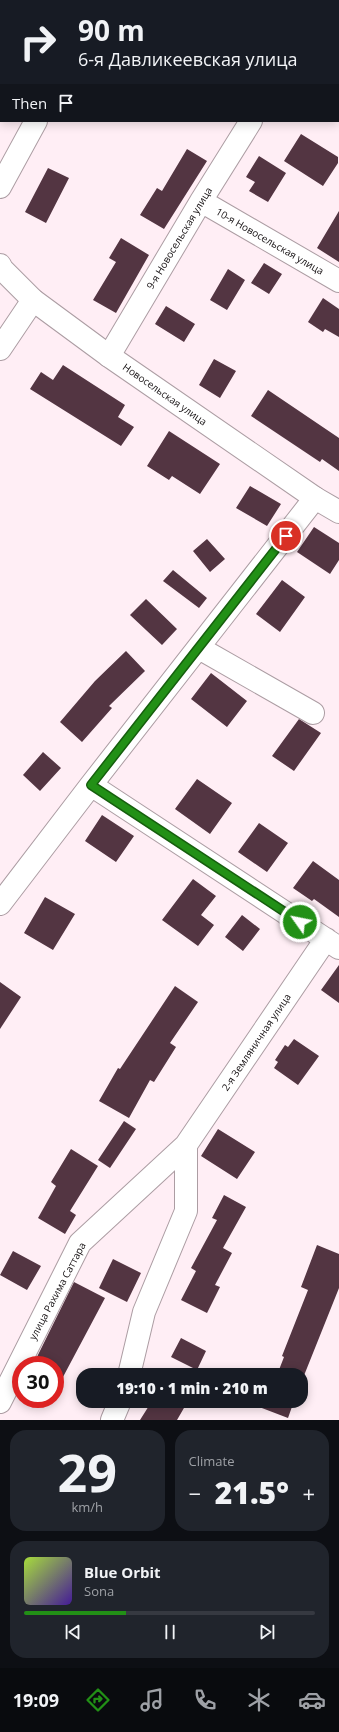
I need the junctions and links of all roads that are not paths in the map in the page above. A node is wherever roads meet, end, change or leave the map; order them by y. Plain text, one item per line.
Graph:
1 (35, 122) edge
2 (250, 122) edge
3 (0, 187) edge
4 (201, 201) junction
5 (0, 265) edge
6 (339, 281) edge
7 (33, 300) junction
8 (0, 348) edge
9 (110, 356) junction
10 (315, 498) junction
11 (339, 512) edge
12 (199, 648) junction
13 (313, 713) dead end
14 (91, 785) junction
15 (0, 904) edge
16 (333, 943) edge
17 (186, 1144) junction
18 (131, 1368) edge
19 (0, 1402) edge
20 (117, 1408) edge
21 (112, 1420) edge

1 - 3 street
2 - 4 street, 9-я Новосельская улица
4 - 6 street, 10-я Новосельская улица
4 - 9 street, 9-я Новосельская улица
5 - 7 street, Новосельская улица
7 - 8 street
7 - 9 street, Новосельская улица
9 - 10 street, Новосельская улица
10 - 11 street, Новосельская улица
10 - 12 street
12 - 13 street
12 - 14 street
14 - 15 street
14 - 16 street
16 - 17 street, 2-я Земляничная улица
17 - 18 street
17 - 19 street, улица Рахима Саттара
20 - 21 street

